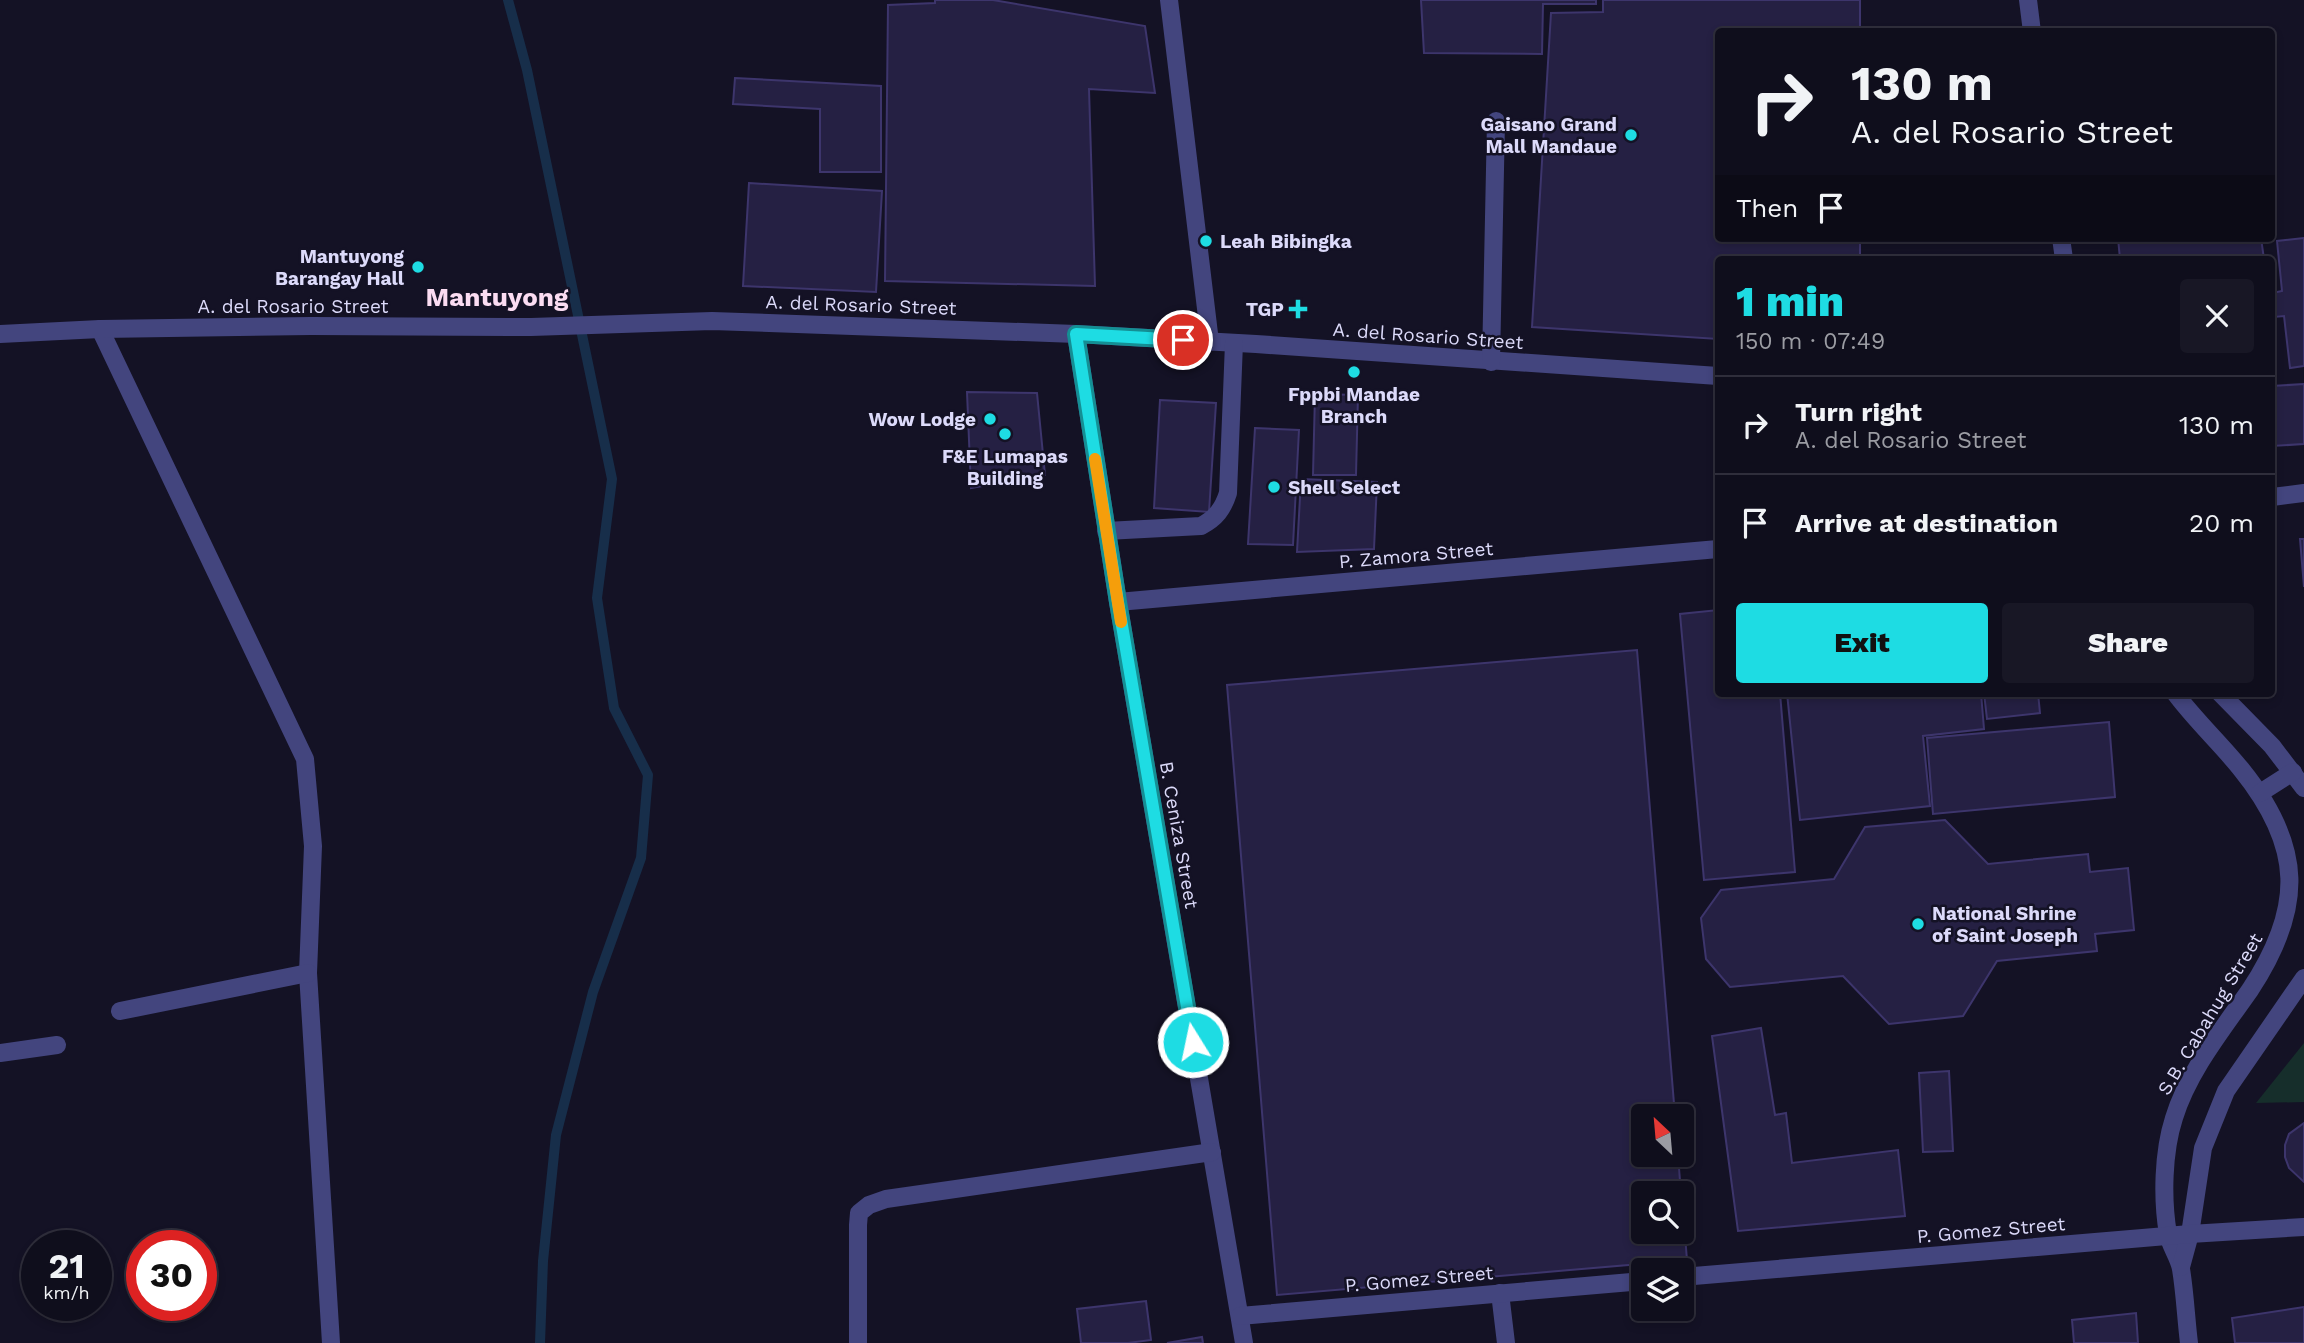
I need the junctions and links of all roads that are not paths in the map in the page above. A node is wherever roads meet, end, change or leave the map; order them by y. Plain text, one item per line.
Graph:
1 (1169, 0) edge
2 (2028, 0) edge
3 (2032, 28) edge
4 (1496, 121) dead end
5 (100, 329) junction
6 (0, 334) edge
7 (1076, 334) junction
8 (1210, 342) junction
9 (1234, 343) junction
10 (1491, 362) junction
11 (1715, 376) edge
12 (2304, 493) edge
13 (2275, 497) edge
14 (1106, 531) junction
15 (1715, 549) edge
16 (1118, 602) junction
17 (2178, 697) edge
18 (2224, 697) edge
19 (2293, 772) junction
20 (2304, 788) edge
21 (2260, 793) junction
22 (2298, 872) edge
23 (308, 974) junction
24 (2304, 978) edge
25 (120, 1011) dead end
26 (57, 1045) dead end
27 (0, 1053) edge
28 (1212, 1152) junction
29 (2304, 1227) edge
30 (2190, 1234) junction
31 (2168, 1236) junction
32 (2181, 1267) junction
33 (1694, 1276) edge
34 (1631, 1281) edge
35 (1500, 1293) junction
36 (1240, 1316) junction
37 (331, 1343) edge
38 (858, 1343) edge
39 (1244, 1343) edge
40 (1506, 1343) edge
41 (2189, 1343) edge

1 - 8 street
2 - 3 street
4 - 10 street
5 - 6 street, A. del Rosario Street
5 - 7 street, A. del Rosario Street
5 - 23 street
7 - 8 street, A. del Rosario Street
7 - 14 street, B. Ceniza Street
8 - 9 street, A. del Rosario Street
9 - 10 street, A. del Rosario Street
9 - 14 street
10 - 11 street, A. del Rosario Street
12 - 13 street
14 - 16 street, B. Ceniza Street
15 - 16 street, P. Zamora Street
16 - 28 street, B. Ceniza Street
17 - 21 street, S.B. Cabahug Street
18 - 19 street
19 - 20 street
19 - 21 street
21 - 22 street, S.B. Cabahug Street
22 - 31 street, S.B. Cabahug Street
23 - 25 street
23 - 37 street
24 - 30 street, S.B. Cabahug Street
26 - 27 street
28 - 36 street, B. Ceniza Street
28 - 38 street
29 - 30 street, P. Gomez Street
30 - 31 street, P. Gomez Street
30 - 32 street, S.B. Cabahug Street
31 - 32 street, S.B. Cabahug Street
31 - 33 street, P. Gomez Street
32 - 41 street, S.B. Cabahug Street
34 - 35 street, P. Gomez Street
35 - 36 street, P. Gomez Street
35 - 40 street
36 - 39 street, B. Ceniza Street

